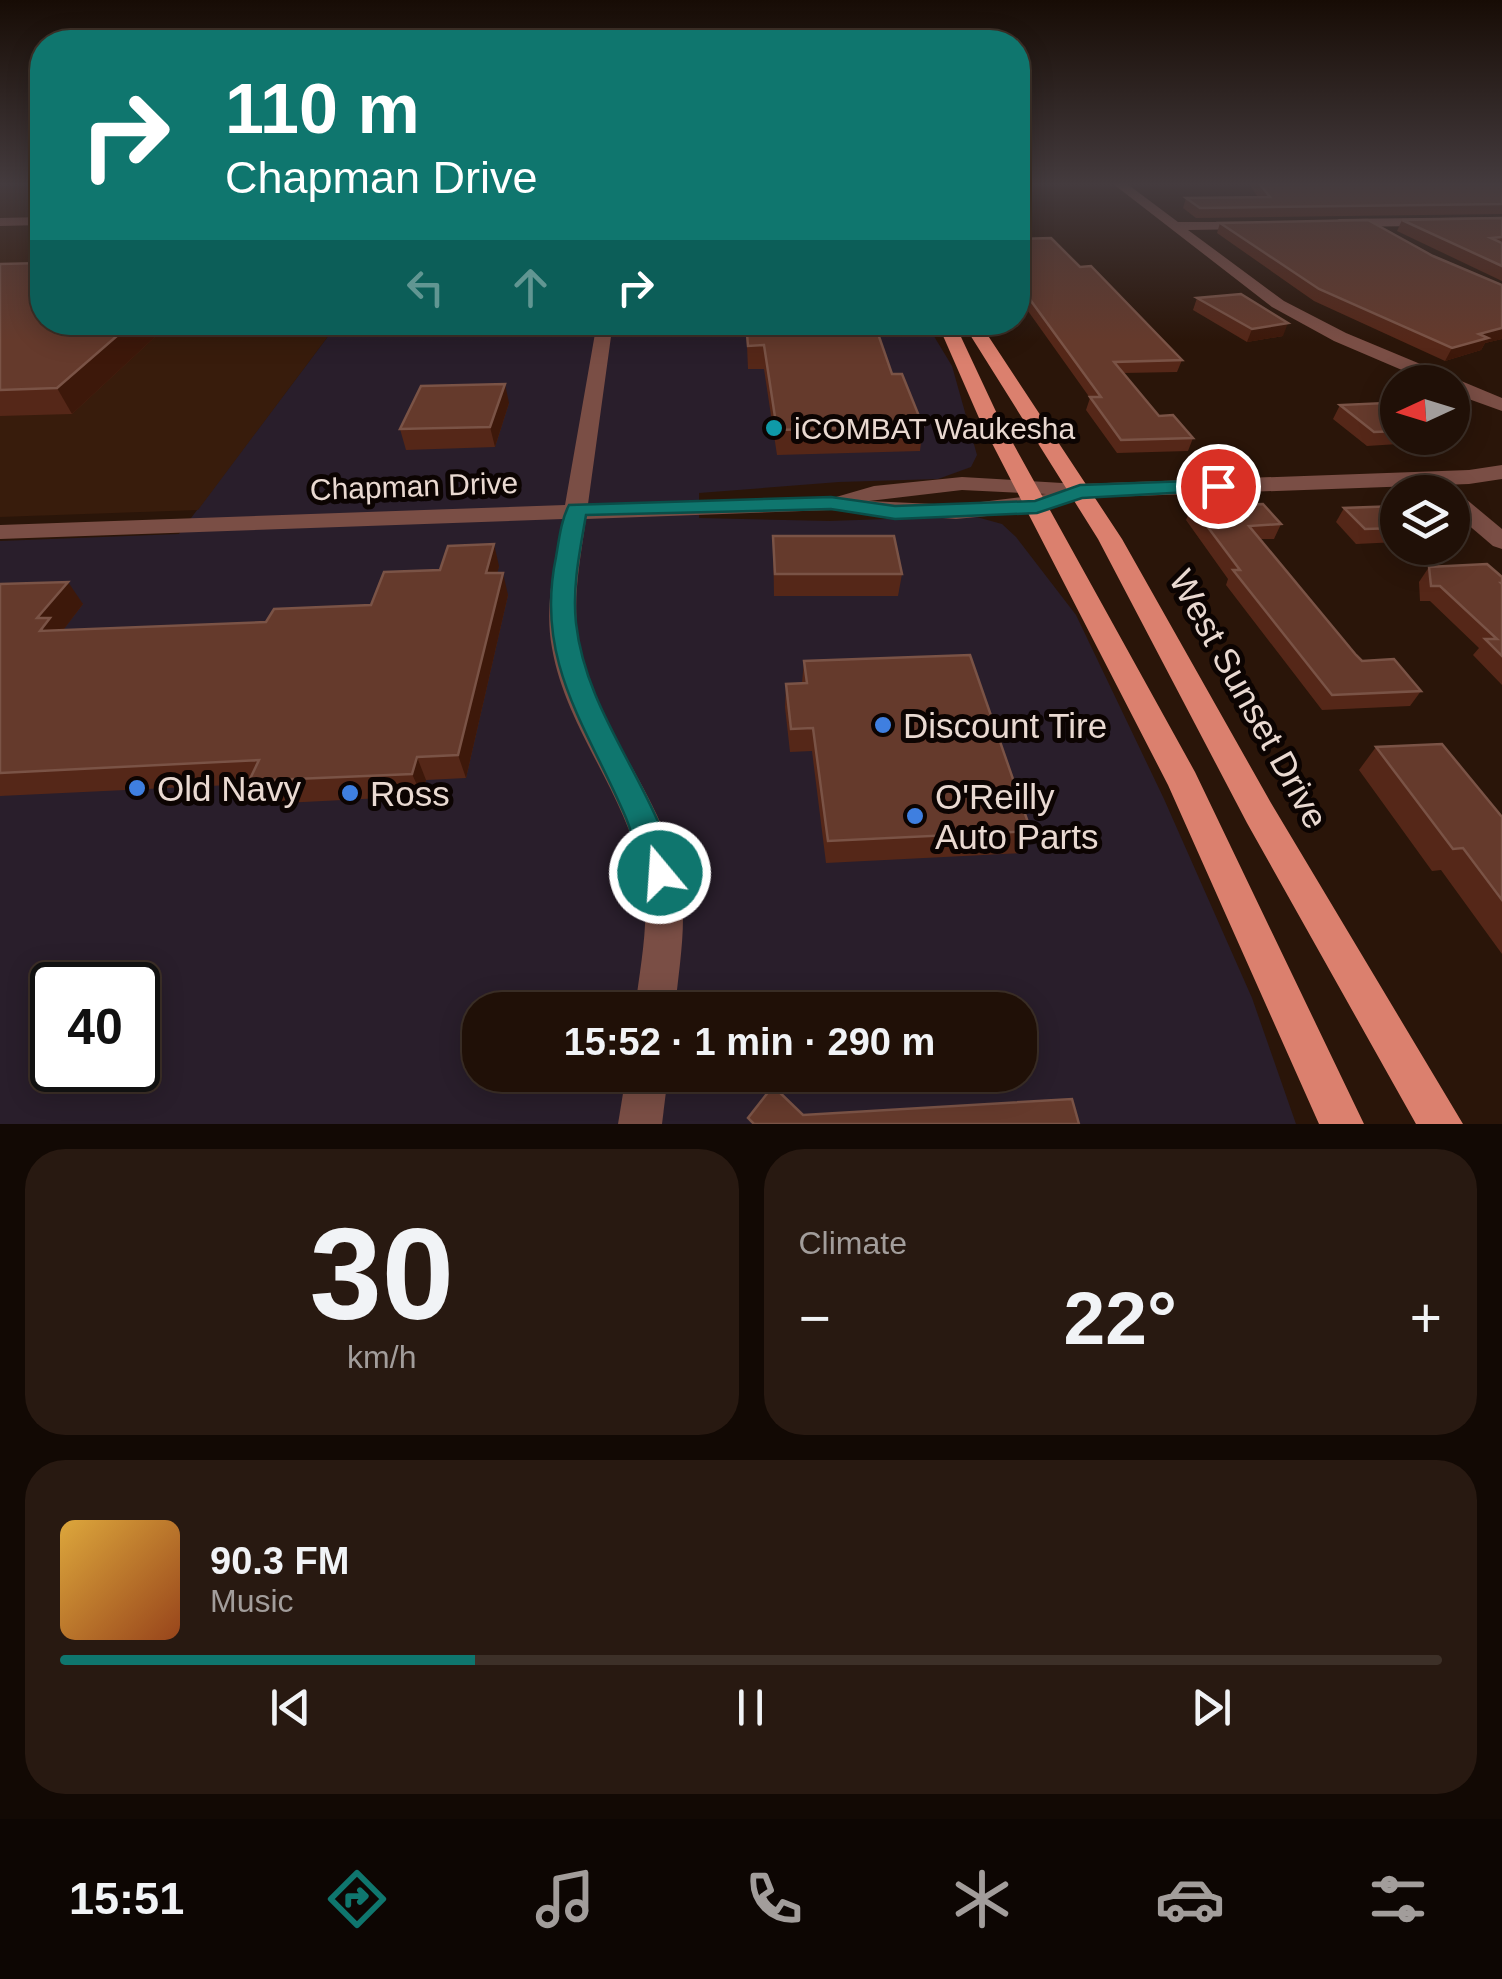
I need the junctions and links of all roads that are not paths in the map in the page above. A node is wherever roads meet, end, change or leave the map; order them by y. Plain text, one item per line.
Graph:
1 (1187, 235) edge
2 (1389, 235) edge
3 (1394, 238) edge
4 (603, 335) edge
5 (951, 335) edge
6 (978, 335) edge
7 (1405, 365) edge
8 (1470, 393) edge
9 (1502, 405) edge
10 (1502, 472) edge
11 (1470, 479) edge
12 (1380, 487) edge
13 (1080, 492) junction
14 (1031, 495) junction
15 (576, 509) junction
16 (1470, 513) edge
17 (0, 532) edge
18 (1502, 541) edge
19 (657, 992) edge
20 (645, 1092) edge
21 (640, 1124) edge
22 (1342, 1124) edge
23 (1441, 1124) edge

1 - 7 street
2 - 3 street
4 - 15 street
5 - 14 main road
6 - 13 main road, West Sunset Drive
8 - 9 street
10 - 11 street, Chapman Drive
12 - 13 street, Chapman Drive
13 - 14 street, Chapman Drive
13 - 23 main road, West Sunset Drive
14 - 15 street, Chapman Drive
14 - 22 main road
15 - 17 street, Chapman Drive
15 - 19 street
16 - 18 street
20 - 21 street

